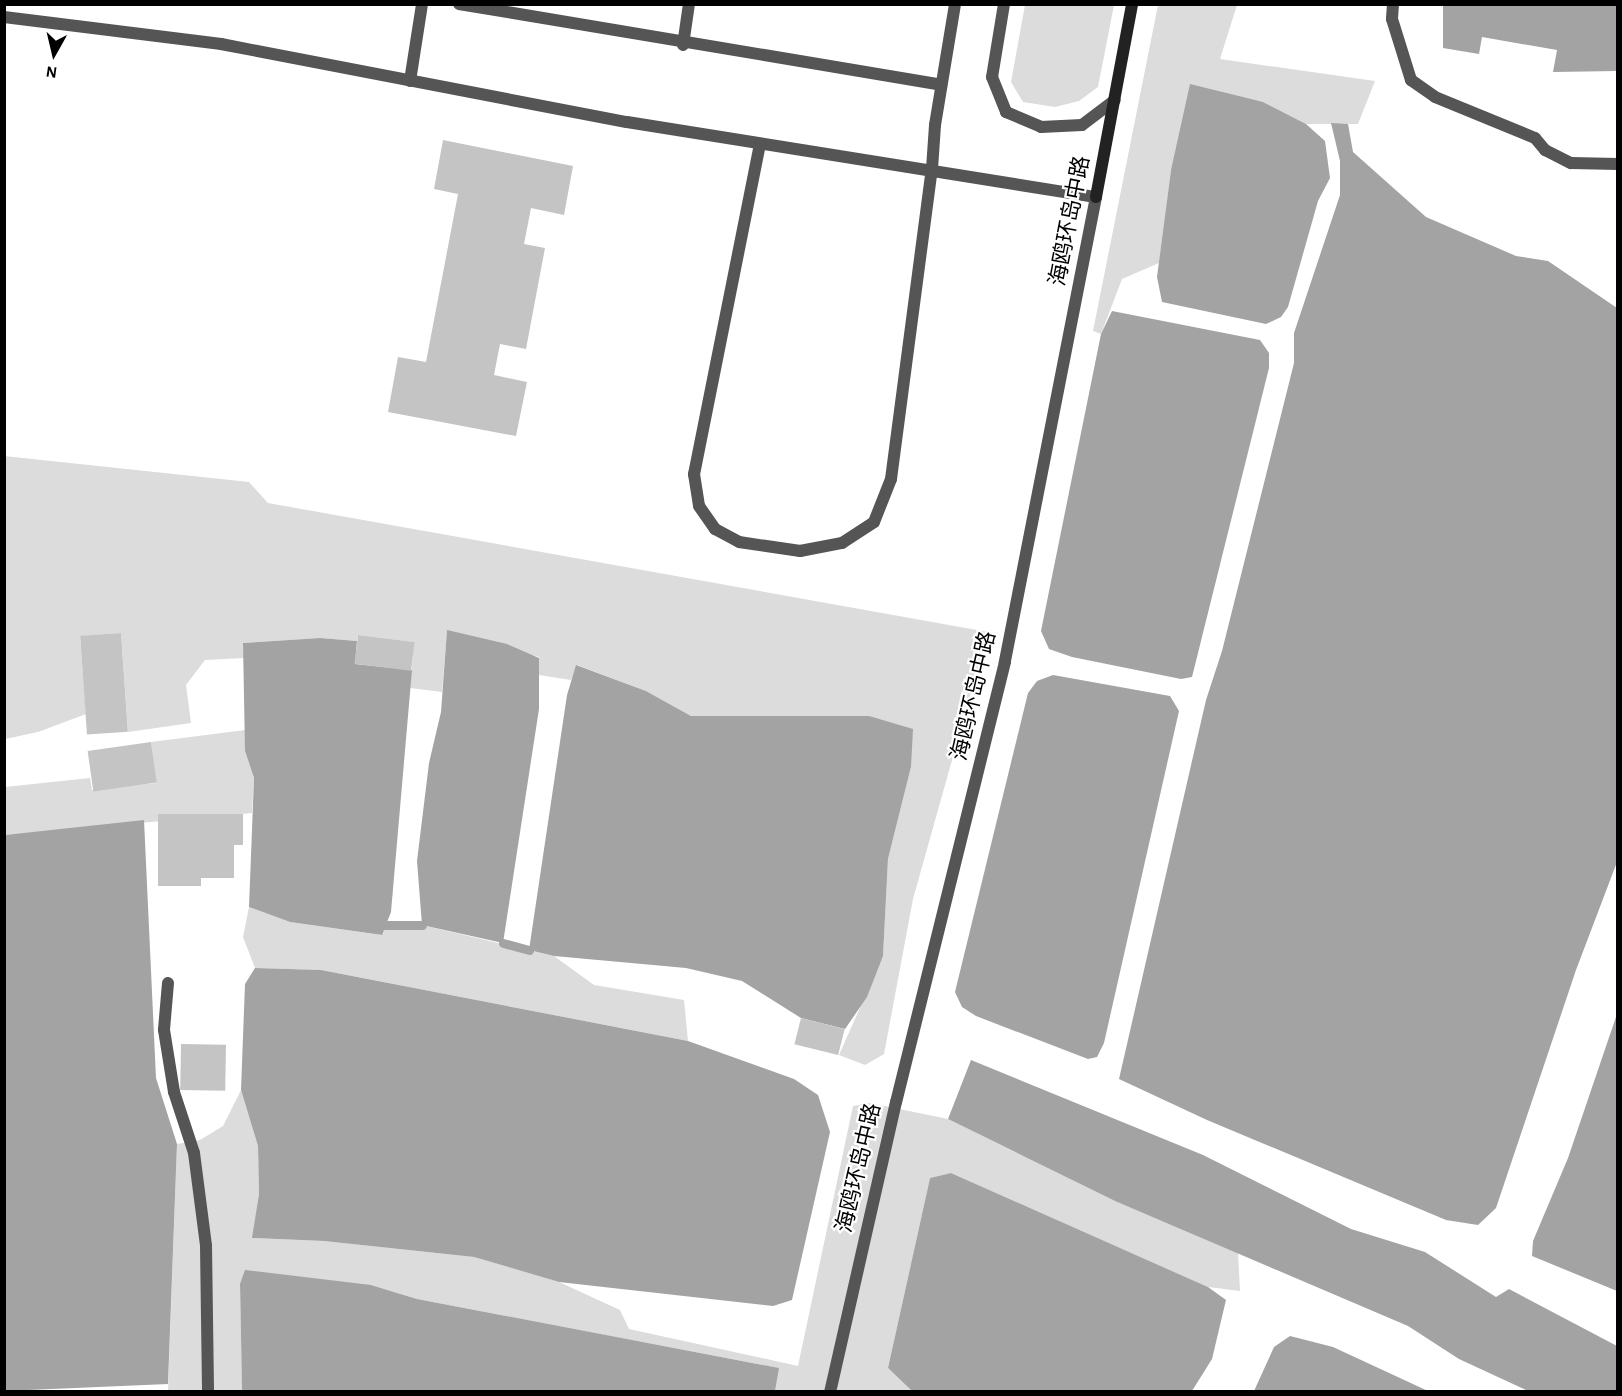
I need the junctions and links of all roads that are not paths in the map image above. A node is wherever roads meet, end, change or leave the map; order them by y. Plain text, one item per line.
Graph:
1 (422, 4) edge
2 (459, 4) edge
3 (689, 4) edge
4 (955, 4) edge
5 (1004, 4) edge
6 (1132, 4) edge
7 (1393, 4) edge
8 (4, 17) edge
9 (682, 45) junction
10 (410, 81) junction
11 (941, 85) junction
12 (1115, 100) junction
13 (760, 144) junction
14 (1617, 164) edge
15 (932, 169) junction
16 (1096, 197) junction
17 (168, 983) dead end
18 (208, 1392) edge
19 (830, 1392) edge

1 - 10 street
2 - 9 street
3 - 9 street
4 - 11 street
5 - 12 street
6 - 12 street, 海鸥环岛中路
7 - 14 street
8 - 10 street
9 - 11 street
10 - 13 street
11 - 15 street
12 - 16 street, 海鸥环岛中路
13 - 15 street
13 - 15 street
15 - 16 street
16 - 19 street, 海鸥环岛中路
17 - 18 street

